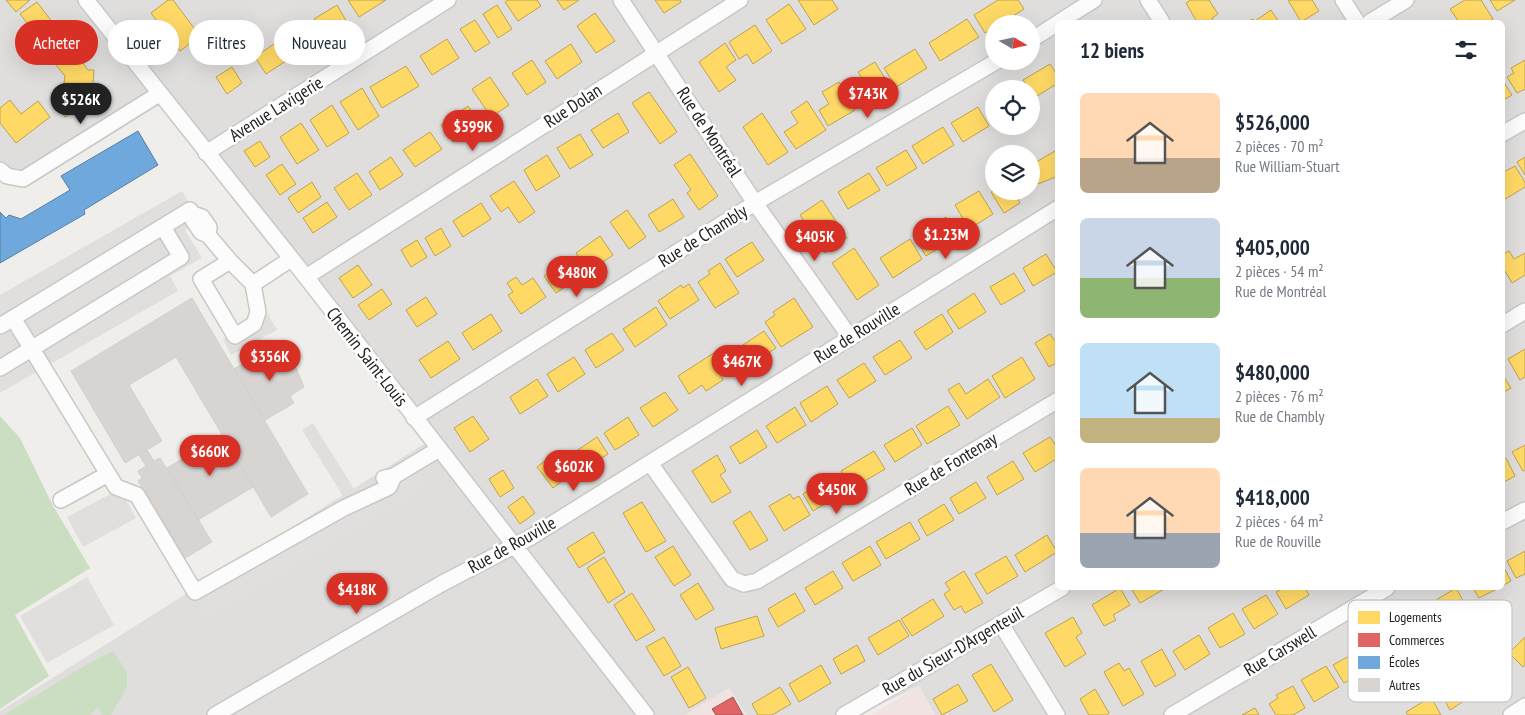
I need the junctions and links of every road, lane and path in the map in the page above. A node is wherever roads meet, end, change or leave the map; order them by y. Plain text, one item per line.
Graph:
1 (86, 0) edge
2 (448, 0) edge
3 (621, 0) edge
4 (740, 0) edge
5 (1094, 0) edge
6 (1148, 0) edge
7 (1343, 0) edge
8 (1406, 0) edge
9 (1063, 20) edge
10 (1161, 20) edge
11 (1356, 20) edge
12 (1373, 20) edge
13 (1055, 25) edge
14 (1040, 34) edge
15 (657, 54) junction
16 (985, 67) edge
17 (159, 94) junction
18 (1525, 121) edge
19 (1505, 132) edge
20 (206, 153) junction
21 (0, 170) edge
22 (755, 203) junction
23 (1055, 210) edge
24 (163, 227) junction
25 (291, 259) junction
26 (230, 261) junction
27 (306, 277) junction
28 (253, 284) junction
29 (1525, 311) edge
30 (13, 318) junction
31 (1505, 323) edge
32 (0, 326) edge
33 (850, 337) junction
34 (33, 348) junction
35 (0, 368) edge
36 (1055, 402) edge
37 (414, 418) junction
38 (439, 450) junction
39 (650, 463) junction
40 (108, 474) junction
41 (61, 500) dead end
42 (1525, 510) edge
43 (1505, 520) edge
44 (514, 546) junction
45 (1059, 590) edge
46 (1384, 590) edge
47 (1367, 600) edge
48 (1348, 611) edge
49 (1001, 624) junction
50 (1525, 706) edge
51 (216, 715) edge
52 (646, 715) edge
53 (844, 715) edge
54 (1057, 715) edge
55 (1172, 715) edge
56 (1511, 715) edge

1 - 17 street, Chemin Saint-Louis
2 - 20 street, Avenue Lavigerie
3 - 15 street, Rue de Montréal
4 - 15 street, Rue Dolan
5 - 9 street
6 - 10 street
7 - 11 street
8 - 12 street
13 - 14 street
15 - 22 street, Rue de Montréal
15 - 27 street, Rue Dolan
16 - 22 street, Rue de Chambly
17 - 20 street, Chemin Saint-Louis
17 - 21 street
18 - 19 street
20 - 25 street, Chemin Saint-Louis
22 - 33 street, Rue de Montréal
22 - 37 street, Rue de Chambly
23 - 33 street, Rue de Rouville
24 - 26 street
24 - 30 street
24 - 34 street
25 - 27 street, Chemin Saint-Louis
25 - 28 street
26 - 28 street
26 - 28 street
27 - 37 street, Chemin Saint-Louis
29 - 31 street
30 - 32 street
30 - 34 street
33 - 39 street, Rue de Rouville
34 - 35 street
34 - 40 street
36 - 39 street, Rue de Fontenay
37 - 38 street, Chemin Saint-Louis
38 - 40 street
38 - 44 street, Chemin Saint-Louis
39 - 44 street, Rue de Rouville
40 - 41 street
42 - 43 street
44 - 51 street, Rue de Rouville
44 - 52 street, Chemin Saint-Louis
45 - 49 street, Rue du Sieur-D'Argenteuil
46 - 47 street, Rue Carswell
48 - 55 street, Rue Carswell
49 - 53 street, Rue du Sieur-D'Argenteuil
49 - 54 street
50 - 56 street

